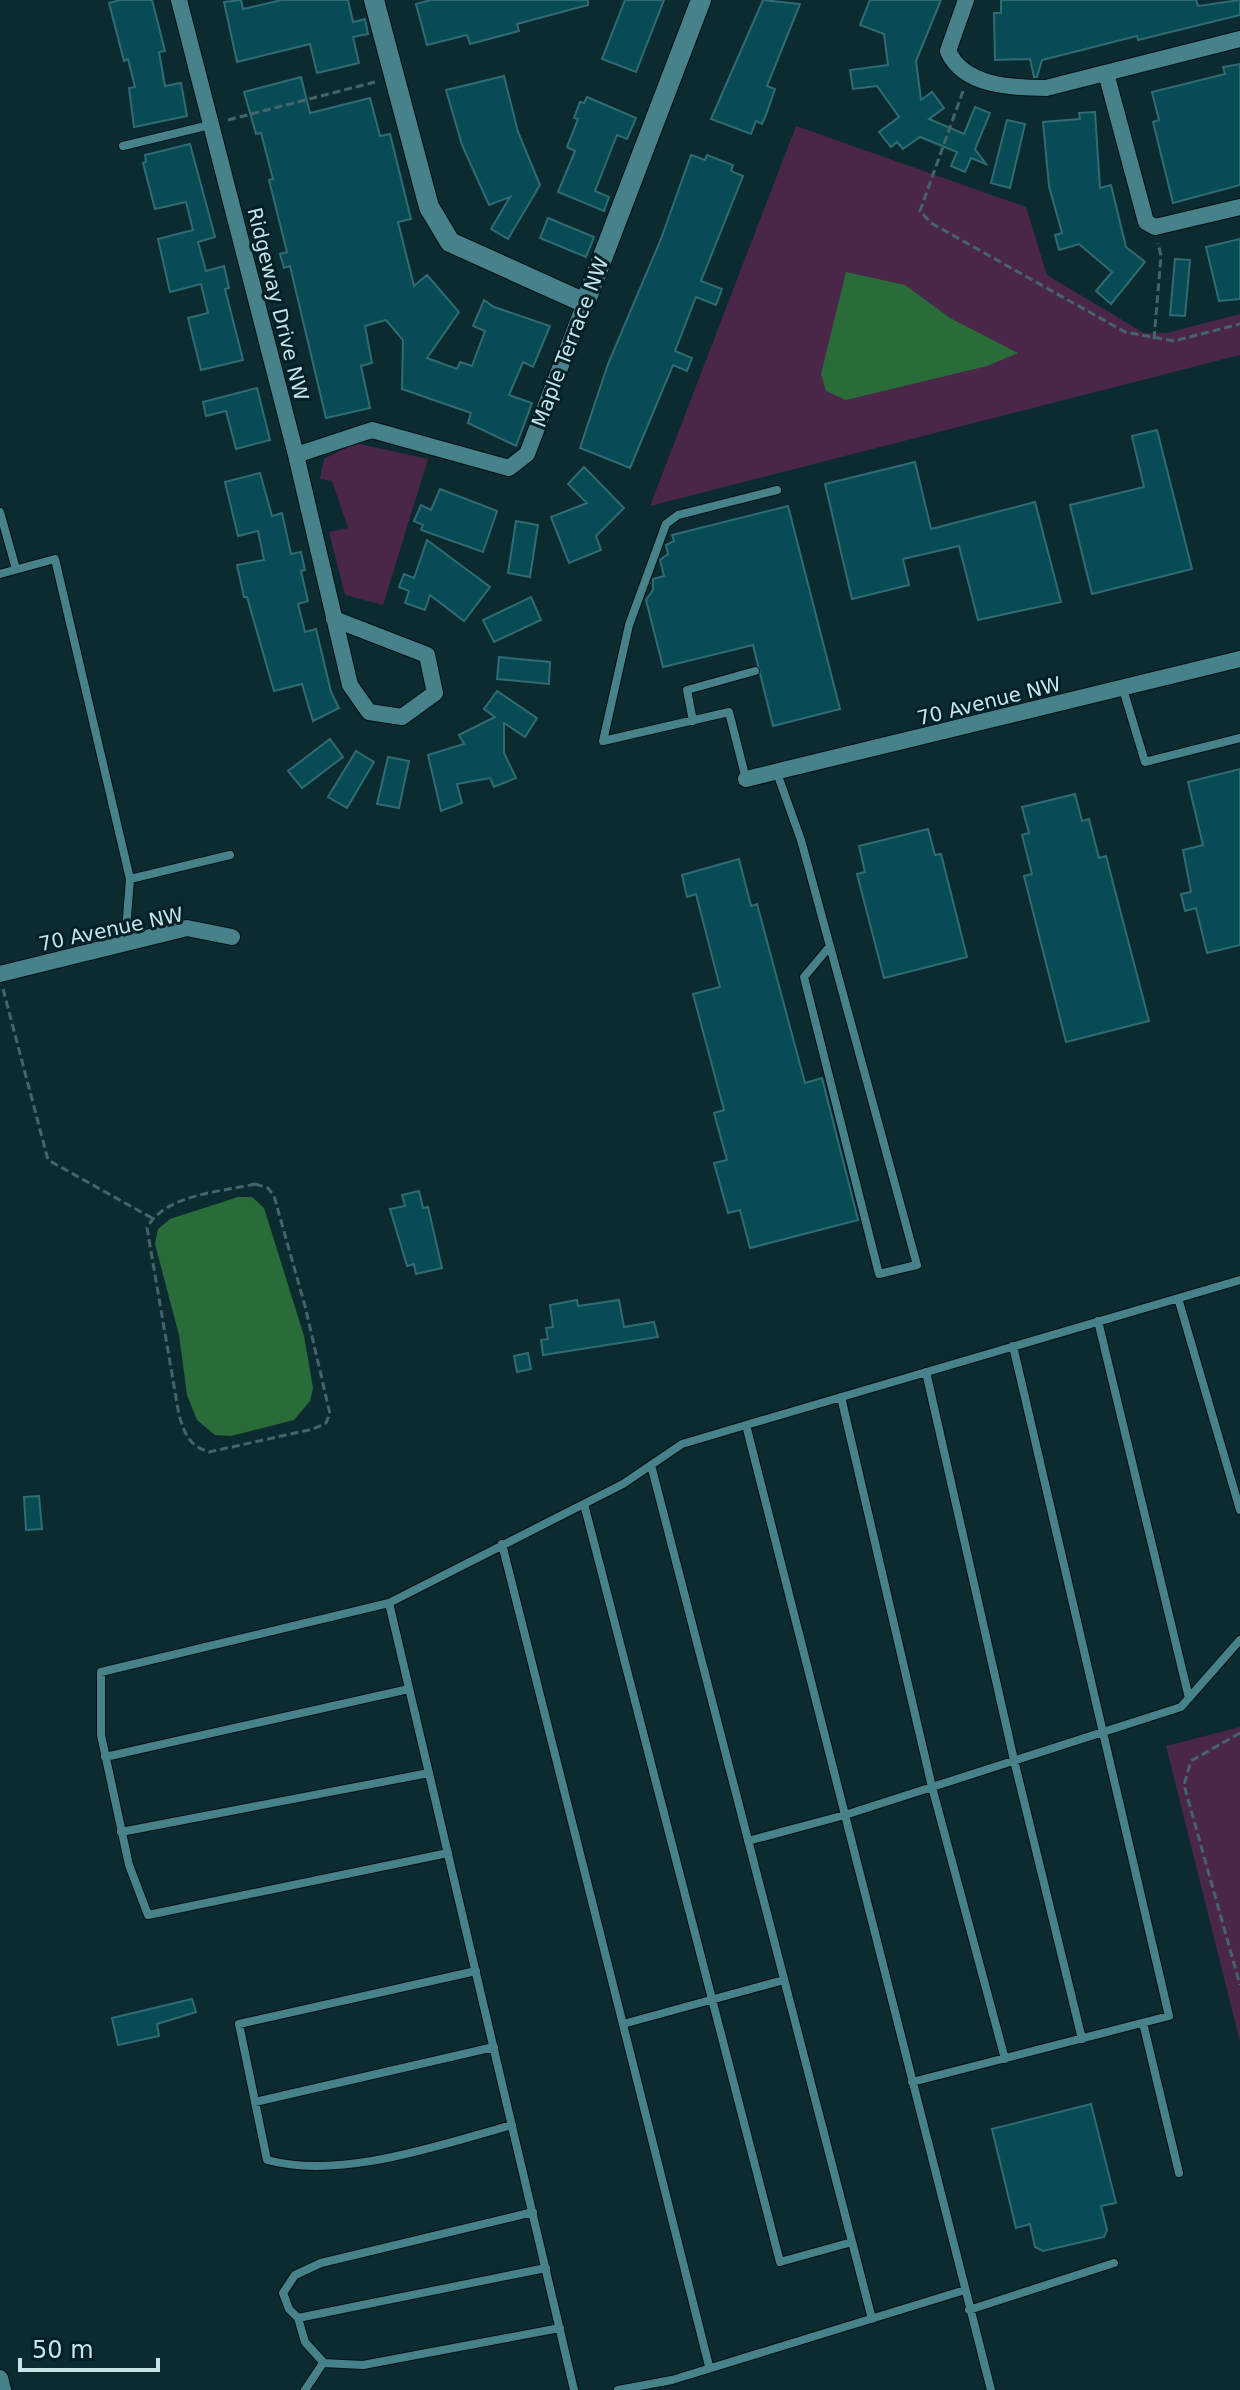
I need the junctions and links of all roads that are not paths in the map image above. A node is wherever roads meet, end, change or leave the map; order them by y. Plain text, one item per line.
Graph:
1 (179, 0) edge
2 (374, 0) edge
3 (701, 0) edge
4 (966, 0) edge
5 (1240, 39) edge
6 (1106, 73) junction
7 (211, 124) junction
8 (123, 146) dead end
9 (1240, 207) edge
10 (585, 303) junction
11 (296, 455) junction
12 (777, 490) dead end
13 (0, 512) edge
14 (16, 569) junction
15 (0, 574) edge
16 (334, 619) junction
17 (1240, 659) edge
18 (755, 671) dead end
19 (1123, 689) junction
20 (693, 721) junction
21 (1240, 738) edge
22 (777, 773) junction
23 (746, 779) joint
24 (230, 855) dead end
25 (130, 879) junction
26 (232, 937) dead end
27 (125, 944) junction
28 (830, 946) junction
29 (0, 975) edge
30 (1240, 1280) edge
31 (1178, 1298) junction
32 (1098, 1321) junction
33 (1013, 1346) junction
34 (926, 1372) junction
35 (841, 1397) junction
36 (746, 1425) junction
37 (651, 1465) junction
38 (584, 1504) junction
39 (1240, 1510) edge
40 (502, 1544) junction
41 (389, 1603) junction
42 (1240, 1640) edge
43 (409, 1689) junction
44 (1189, 1698) junction
45 (1103, 1732) junction
46 (105, 1757) junction
47 (1014, 1760) junction
48 (429, 1773) junction
49 (932, 1787) junction
50 (845, 1815) junction
51 (121, 1832) junction
52 (748, 1841) junction
53 (448, 1853) junction
54 (476, 1971) junction
55 (784, 1980) junction
56 (712, 1999) junction
57 (1143, 2023) junction
58 (623, 2024) junction
59 (1082, 2039) junction
60 (494, 2047) junction
61 (1005, 2059) junction
62 (912, 2082) junction
63 (255, 2102) junction
64 (512, 2125) junction
65 (1179, 2173) dead end
66 (533, 2212) junction
67 (852, 2242) junction
68 (1114, 2263) dead end
69 (546, 2268) junction
70 (965, 2290) junction
71 (969, 2310) junction
72 (298, 2318) junction
73 (872, 2319) junction
74 (560, 2328) junction
75 (324, 2363) junction
76 (709, 2366) junction
77 (0, 2378) edge
78 (3, 2390) edge
79 (305, 2390) edge
80 (574, 2390) edge
81 (618, 2390) edge
82 (991, 2390) edge

1 - 7 street, Ridgeway Drive NW
2 - 10 street
3 - 10 street, Maple Terrace NW
4 - 6 street
5 - 6 street
6 - 9 street
7 - 8 lane
7 - 11 street, Ridgeway Drive NW
10 - 11 street, Maple Terrace NW
11 - 16 street, Ridgeway Drive NW
12 - 20 lane
13 - 14 lane
14 - 15 lane
14 - 25 lane
16 - 16 street, Ridgeway Drive NW
17 - 19 street, 70 Avenue NW
18 - 20 lane
19 - 21 lane
19 - 22 street, 70 Avenue NW
20 - 23 lane
22 - 23 street, 70 Avenue NW
22 - 28 lane
24 - 25 lane
25 - 27 lane
26 - 27 street, 70 Avenue NW
27 - 29 street, 70 Avenue NW
28 - 28 lane
30 - 31 lane
31 - 32 lane
31 - 39 lane
32 - 33 lane
32 - 44 lane
33 - 34 lane
33 - 45 lane
34 - 35 lane
34 - 47 lane
35 - 36 lane
35 - 49 lane
36 - 37 lane
36 - 50 lane
37 - 38 lane
37 - 52 lane
38 - 40 lane
38 - 56 lane
40 - 41 lane
40 - 58 lane
41 - 43 lane
41 - 46 lane
42 - 44 lane
43 - 46 lane
43 - 48 lane
44 - 45 lane
45 - 47 lane
45 - 57 lane
46 - 51 lane
47 - 49 lane
47 - 59 lane
48 - 51 lane
48 - 53 lane
49 - 50 lane
49 - 61 lane
50 - 52 lane
50 - 62 lane
51 - 53 lane
52 - 55 lane
53 - 54 lane
54 - 60 lane
54 - 63 lane
55 - 56 lane
55 - 67 lane
56 - 58 lane
56 - 67 lane
57 - 59 lane
57 - 65 lane
58 - 76 lane
59 - 61 lane
60 - 63 lane
60 - 64 lane
61 - 62 lane
62 - 70 lane
63 - 64 lane
64 - 66 lane
66 - 69 lane
66 - 72 lane
67 - 73 lane
68 - 71 lane
69 - 72 lane
69 - 74 lane
70 - 71 lane
70 - 73 lane
71 - 82 lane
72 - 75 lane
73 - 76 lane
74 - 75 lane
74 - 80 lane
75 - 79 lane
76 - 81 lane
77 - 78 street

